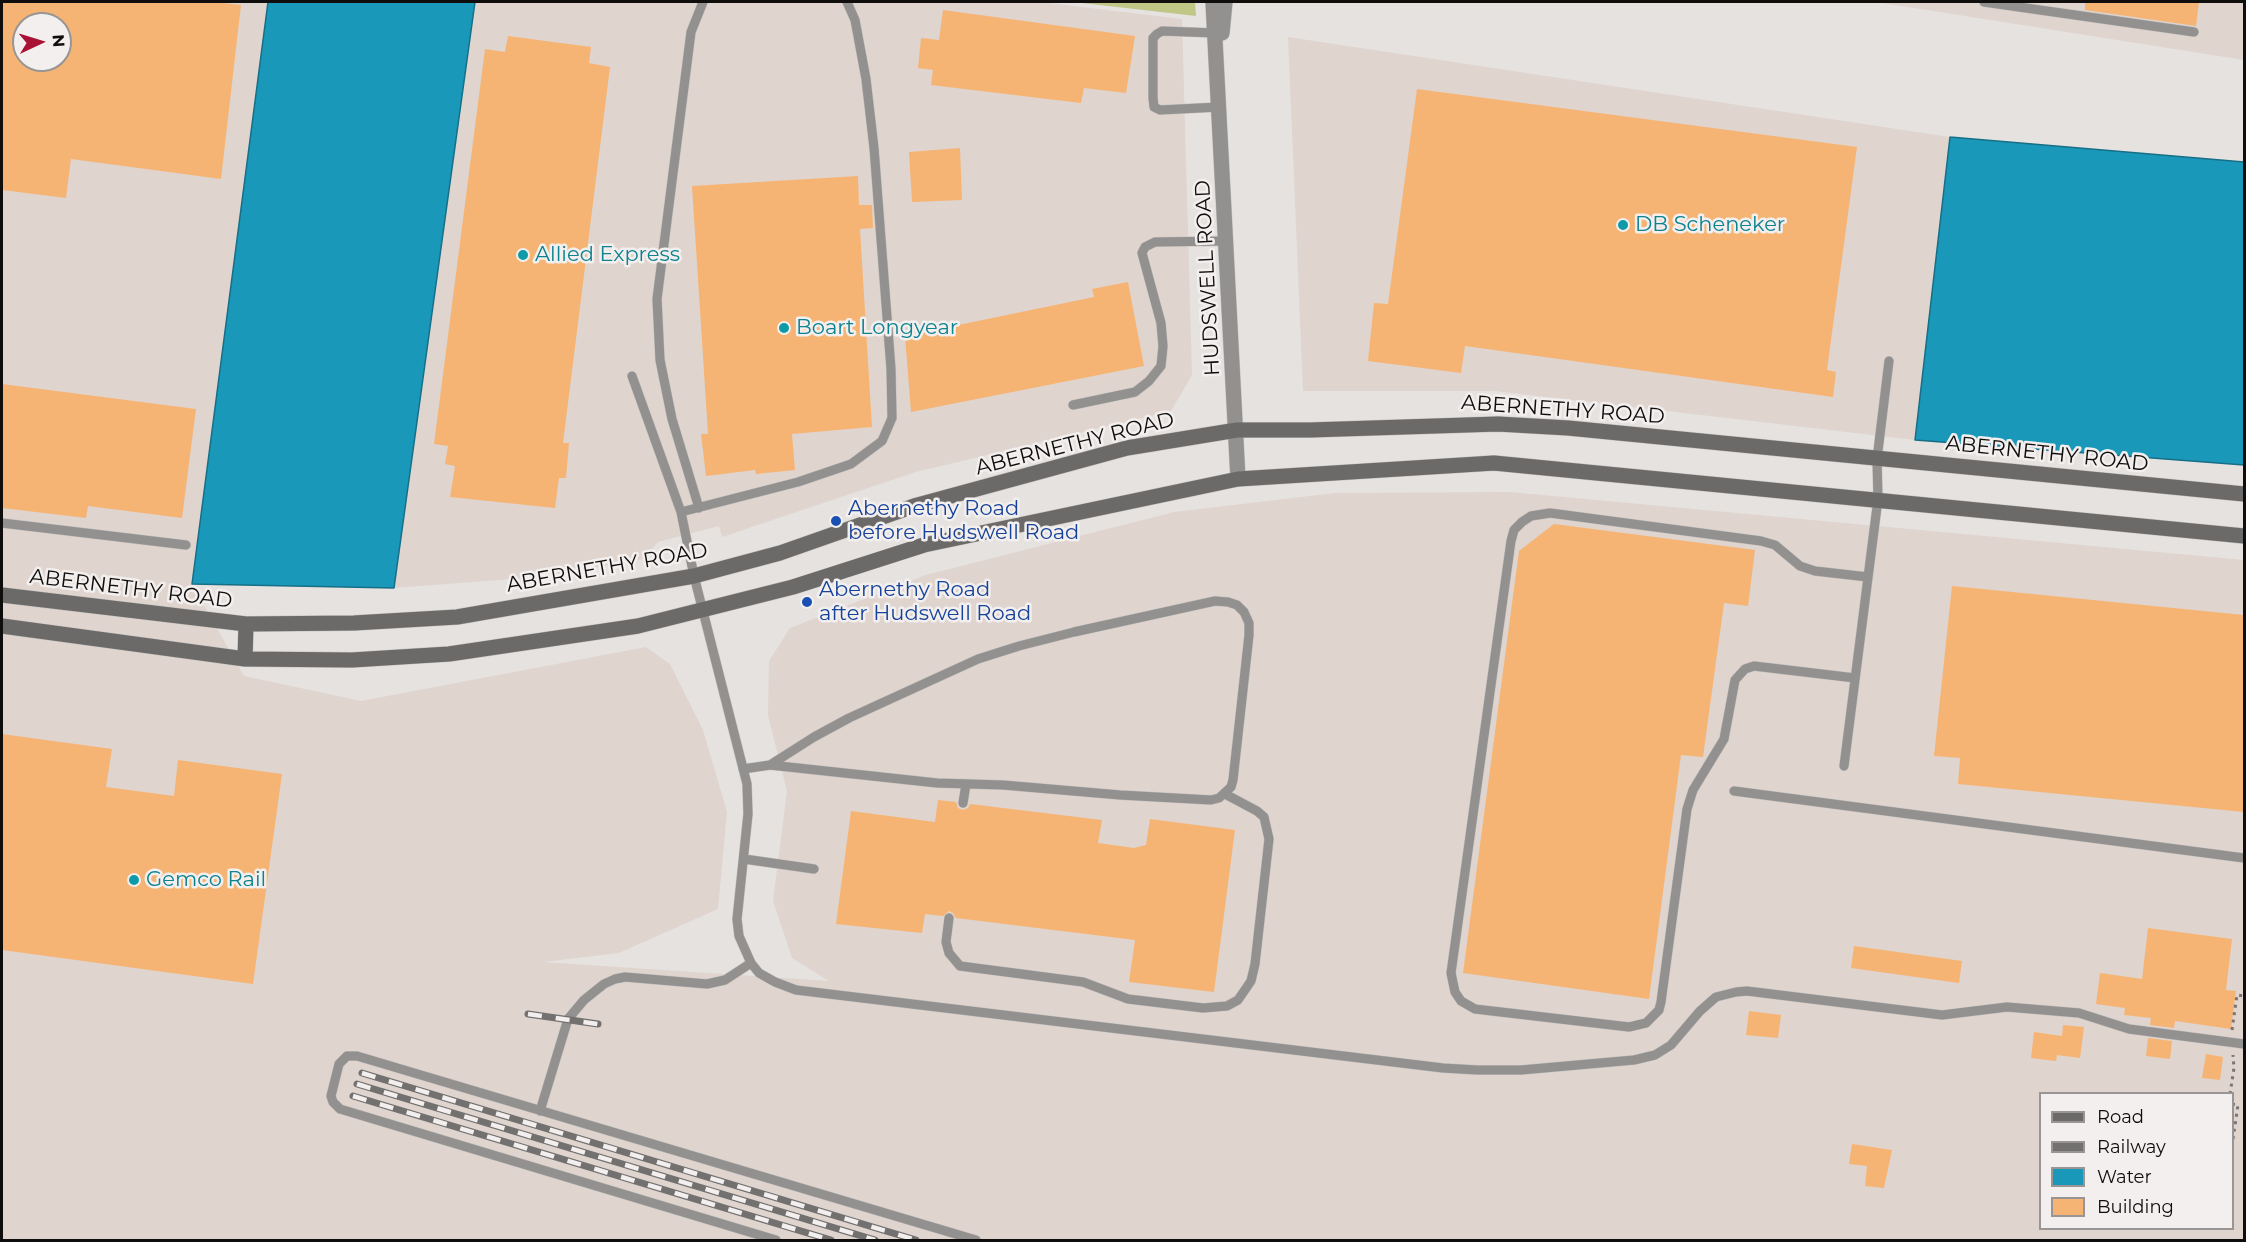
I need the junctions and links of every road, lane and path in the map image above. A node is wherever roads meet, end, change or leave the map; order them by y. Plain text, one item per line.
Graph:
1 (703, 2) edge
2 (847, 2) edge
3 (1213, 2) edge
4 (1225, 2) edge
5 (1984, 2) edge
6 (2194, 32) dead end
7 (1215, 33) junction
8 (1217, 75) junction
9 (1219, 107) junction
10 (1227, 242) junction
11 (1889, 361) dead end
12 (632, 376) dead end
13 (1073, 405) dead end
14 (1237, 430) junction
15 (1877, 459) junction
16 (1238, 479) junction
17 (2244, 494) edge
18 (1878, 499) junction
19 (699, 508) junction
20 (681, 512) junction
21 (2, 523) edge
22 (2244, 536) edge
23 (186, 545) dead end
24 (694, 576) junction
25 (1868, 577) junction
26 (2, 594) edge
27 (704, 611) junction
28 (246, 624) junction
29 (2, 626) edge
30 (245, 659) junction
31 (1855, 678) junction
32 (770, 765) junction
33 (1844, 766) dead end
34 (744, 769) junction
35 (966, 784) junction
36 (1734, 791) dead end
37 (1225, 794) junction
38 (963, 803) dead end
39 (2244, 858) edge
40 (744, 859) junction
41 (814, 869) dead end
42 (949, 918) dead end
43 (751, 963) junction
44 (2244, 1044) edge
45 (2234, 1104) edge
46 (540, 1111) junction
47 (2234, 1132) edge
48 (776, 1240) edge
49 (976, 1240) edge

1 - 19 lane
2 - 19 lane
3 - 7 street, HUDSWELL ROAD
4 - 8 street, HUDSWELL ROAD
5 - 6 lane
7 - 8 street, HUDSWELL ROAD
7 - 9 lane
8 - 9 street, HUDSWELL ROAD
9 - 10 street, HUDSWELL ROAD
10 - 13 lane
10 - 14 street, HUDSWELL ROAD
11 - 15 lane
12 - 20 lane
14 - 15 main road, ABERNETHY ROAD
14 - 16 street, HUDSWELL ROAD
14 - 24 main road, ABERNETHY ROAD
15 - 17 main road, ABERNETHY ROAD
15 - 18 lane
16 - 18 main road
16 - 27 main road
18 - 22 main road
18 - 25 lane
19 - 20 lane
20 - 24 lane
21 - 23 lane
24 - 27 lane
24 - 28 main road, ABERNETHY ROAD
25 - 31 lane
25 - 31 lane
26 - 28 main road, ABERNETHY ROAD
27 - 30 main road
27 - 34 lane
28 - 30 main road
29 - 30 main road
31 - 33 lane
32 - 34 lane
32 - 35 lane
32 - 37 lane
34 - 40 lane
35 - 37 lane
35 - 38 lane
36 - 39 lane
37 - 42 lane
40 - 41 lane
40 - 43 lane
43 - 44 lane
43 - 46 lane
45 - 47 path
46 - 48 lane
46 - 49 lane

